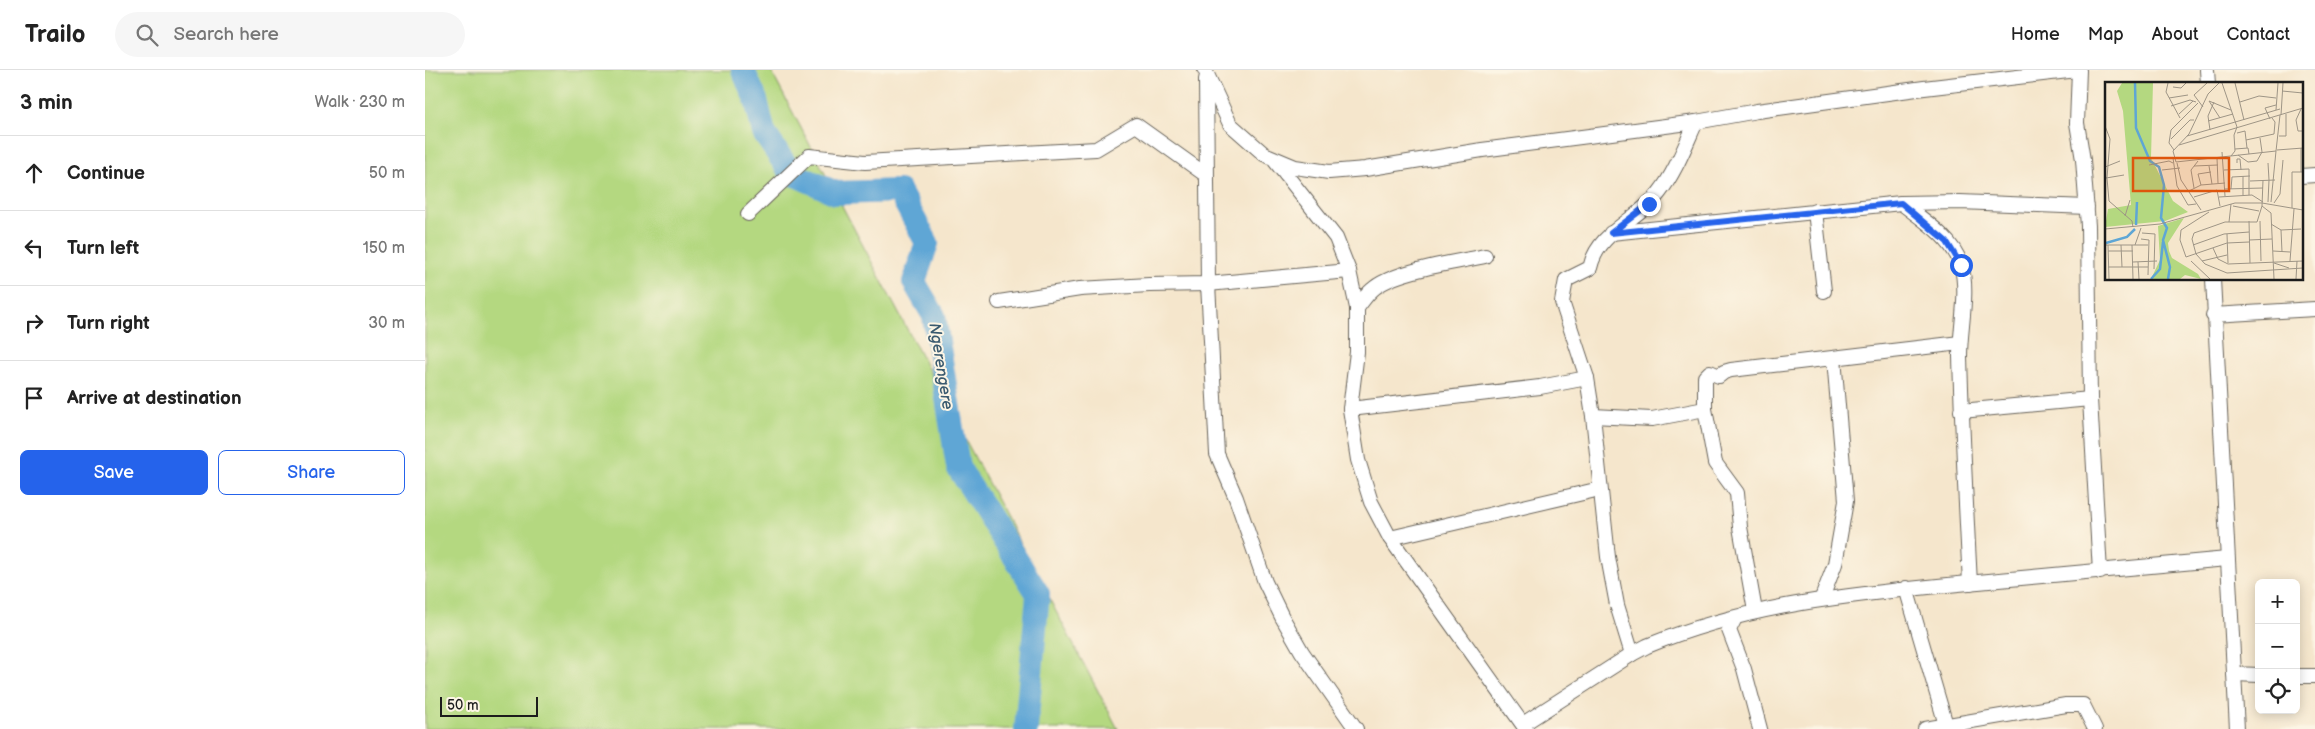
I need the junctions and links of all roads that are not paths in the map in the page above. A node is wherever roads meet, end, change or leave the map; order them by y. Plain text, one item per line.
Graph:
1 (2078, 70) edge
2 (1205, 72) edge
3 (1696, 122) junction
4 (1273, 159) junction
5 (1206, 174) junction
6 (1901, 203) junction
7 (2087, 207) junction
8 (1815, 212) junction
9 (748, 214) dead end
10 (1611, 233) junction
11 (1485, 256) dead end
12 (1349, 271) junction
13 (2213, 280) edge
14 (1207, 284) junction
15 (1824, 291) dead end
16 (999, 302) dead end
17 (1357, 308) junction
18 (2315, 309) edge
19 (2213, 315) junction
20 (1960, 343) junction
21 (1834, 358) junction
22 (1587, 378) junction
23 (2090, 399) junction
24 (1350, 409) junction
25 (1705, 409) junction
26 (1961, 411) junction
27 (1593, 416) junction
28 (1601, 490) junction
29 (1389, 538) junction
30 (2227, 559) junction
31 (2100, 572) junction
32 (1971, 583) junction
33 (1906, 588) junction
34 (1822, 598) junction
35 (1755, 611) junction
36 (1735, 618) junction
37 (1632, 654) junction
38 (2234, 674) junction
39 (2255, 675) edge
40 (2300, 676) edge
41 (2315, 676) edge
42 (1946, 725) junction
43 (1525, 727) edge
44 (1356, 729) edge
45 (1760, 729) edge
46 (1925, 729) edge
47 (2095, 729) edge
48 (2237, 729) edge

1 - 3 street
1 - 7 street
2 - 4 street
2 - 5 street
3 - 4 street
3 - 10 street
4 - 12 street
5 - 9 street
5 - 14 street
6 - 7 street
6 - 8 street
6 - 20 street
7 - 23 street
8 - 10 street
8 - 15 street
10 - 22 street
11 - 17 street
12 - 14 street
12 - 17 street
13 - 19 street
14 - 16 street
14 - 44 street
17 - 24 street
18 - 19 street
19 - 30 street
20 - 21 street
20 - 26 street
21 - 25 street
21 - 34 street
22 - 24 street
22 - 27 street
23 - 26 street
23 - 31 street
24 - 29 street
25 - 27 street
25 - 35 street
26 - 32 street
27 - 28 street
28 - 29 street
28 - 37 street
29 - 43 street
30 - 31 street
30 - 38 street
31 - 32 street
32 - 33 street
33 - 34 street
33 - 42 street
34 - 35 street
35 - 36 street
36 - 37 street
36 - 45 street
37 - 43 street
38 - 39 street
38 - 48 street
40 - 41 street
42 - 46 street
42 - 47 street

